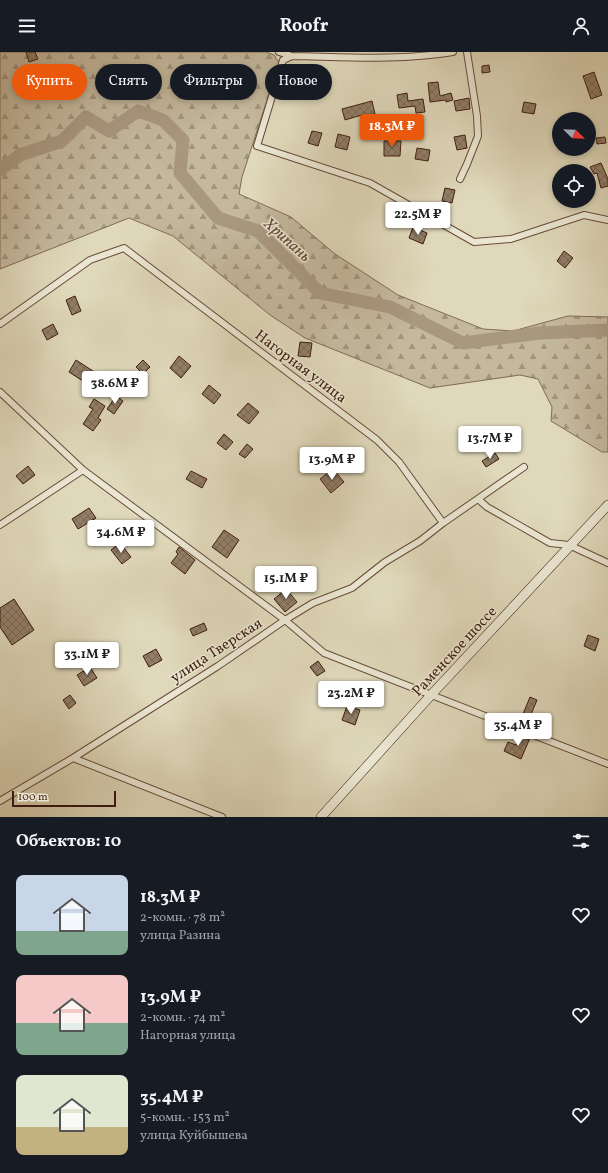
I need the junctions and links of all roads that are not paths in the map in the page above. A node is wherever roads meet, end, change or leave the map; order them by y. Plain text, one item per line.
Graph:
1 (279, 52) edge
2 (453, 52) edge
3 (467, 52) edge
4 (292, 56) junction
5 (460, 179) dead end
6 (608, 220) edge
7 (0, 324) edge
8 (0, 392) edge
9 (524, 468) dead end
10 (83, 470) junction
11 (478, 500) junction
12 (608, 505) edge
13 (443, 523) junction
14 (0, 525) edge
15 (569, 545) junction
16 (608, 563) edge
17 (284, 620) junction
18 (432, 694) junction
19 (73, 758) junction
20 (608, 764) edge
21 (1, 798) edge
22 (222, 817) edge
23 (321, 817) edge

1 - 4 street
2 - 4 street
3 - 5 street
4 - 6 street
7 - 13 street, Нагорная улица
8 - 10 street
9 - 11 street, улица Тверская
10 - 14 street
10 - 17 street
11 - 13 street, улица Тверская
11 - 15 street
12 - 15 main road, Раменское шоссе
13 - 17 street, улица Тверская
15 - 16 street
15 - 18 main road, Раменское шоссе
17 - 18 street
17 - 19 street, улица Тверская
18 - 20 street
18 - 23 main road, Раменское шоссе
19 - 21 street, улица Тверская
19 - 22 street

